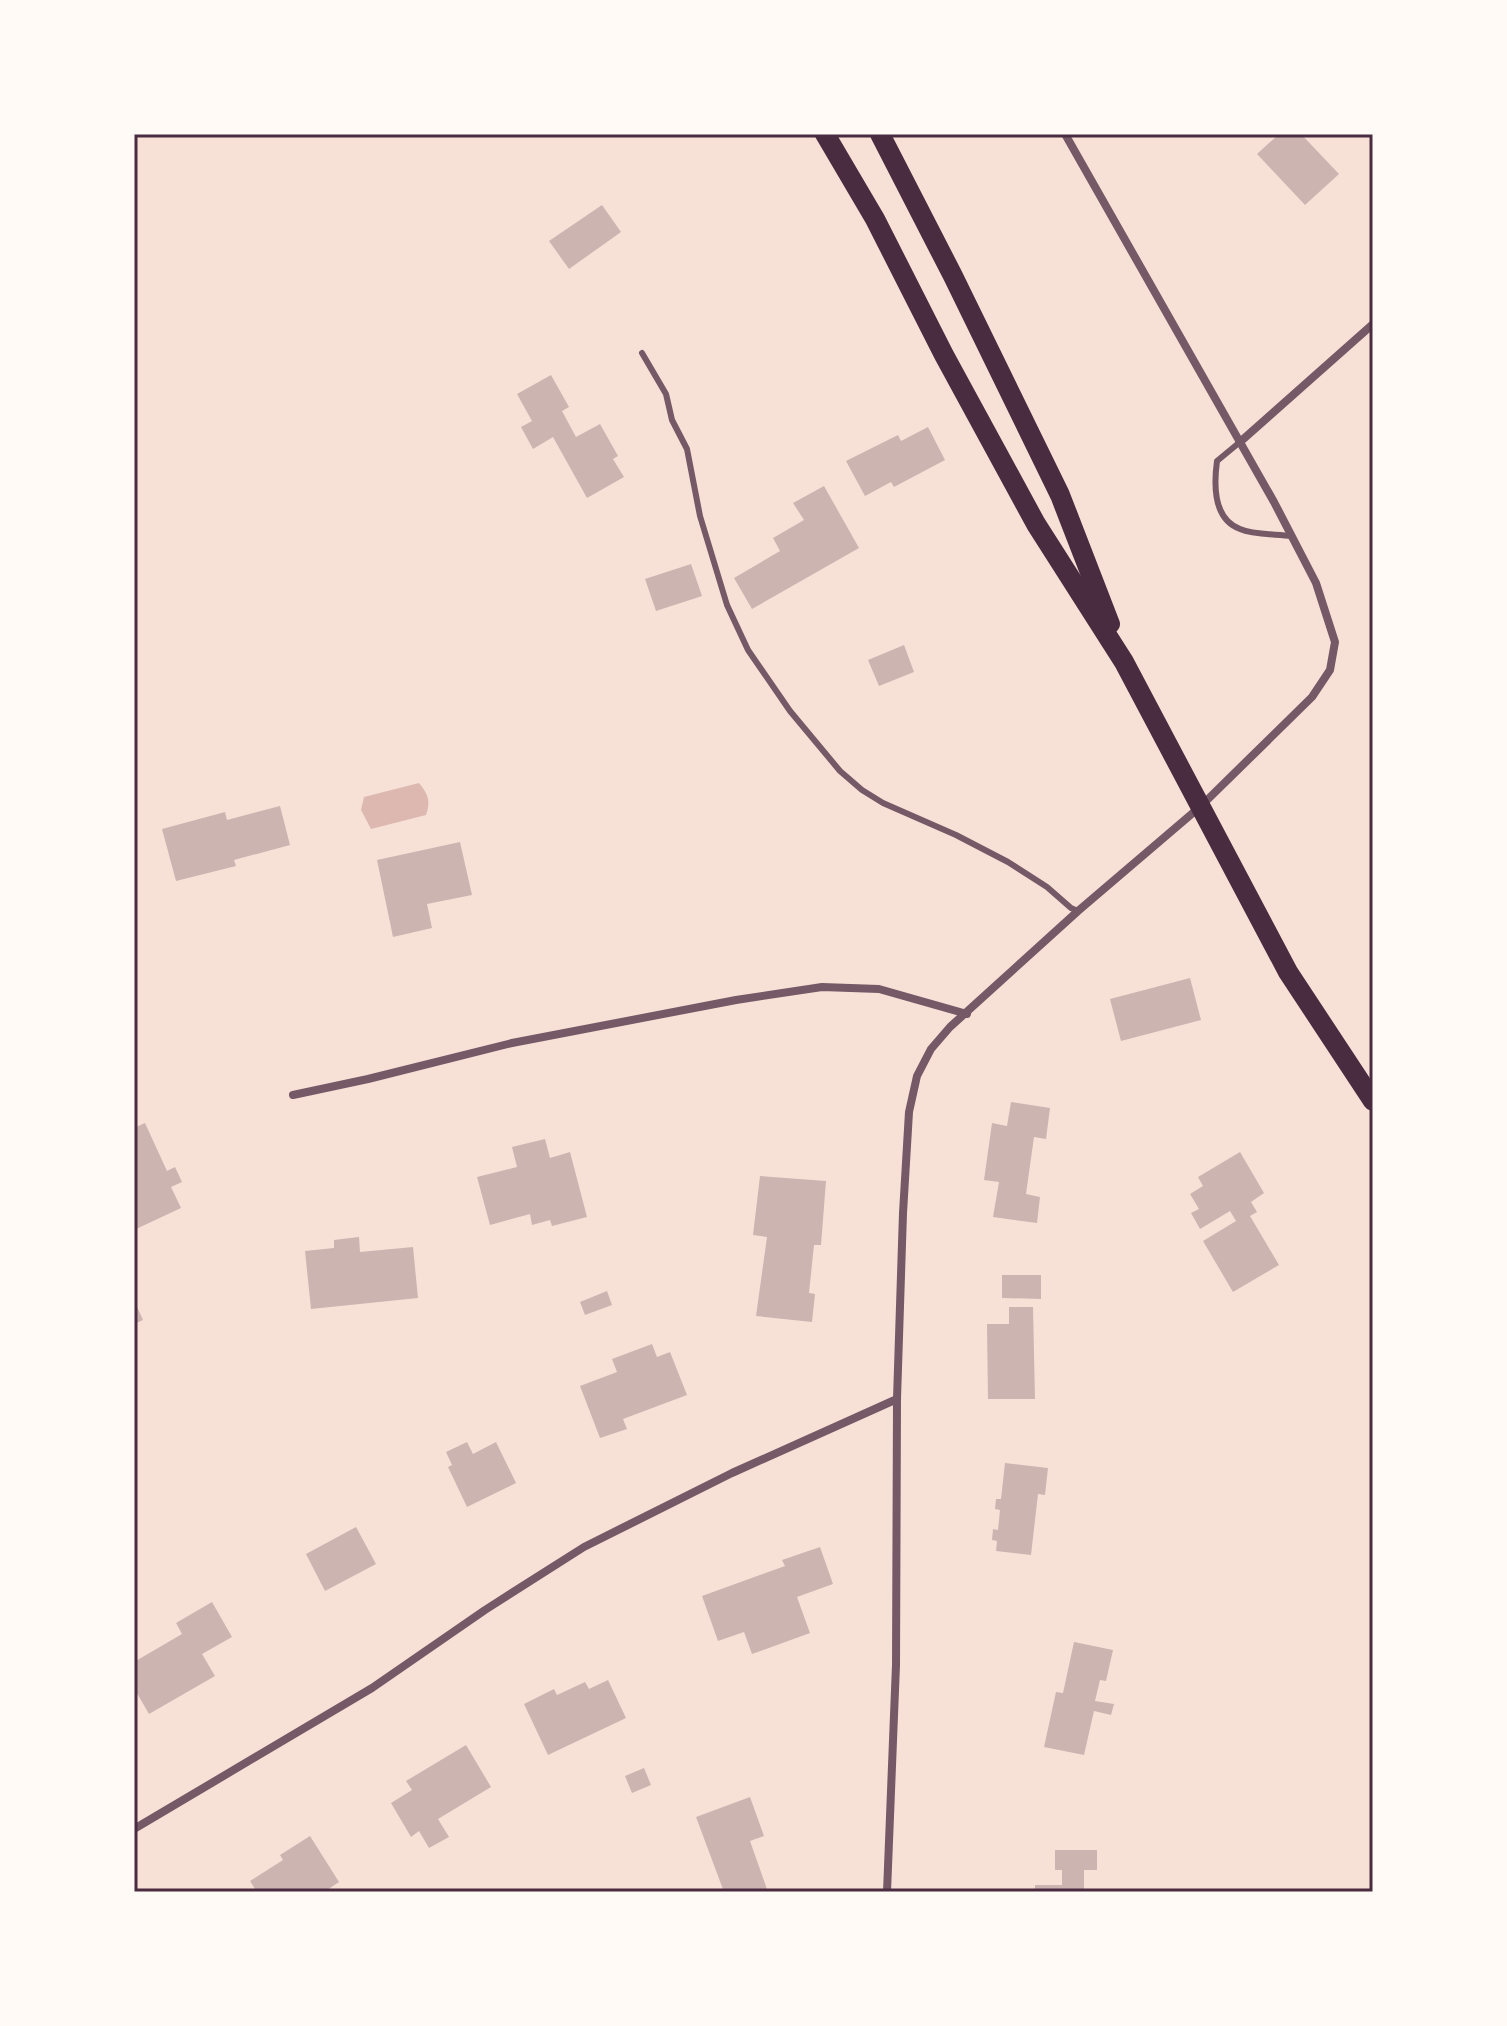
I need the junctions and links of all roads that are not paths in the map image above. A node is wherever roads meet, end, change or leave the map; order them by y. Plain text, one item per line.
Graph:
1 (825, 134) edge
2 (880, 134) edge
3 (1065, 134) edge
4 (1373, 324) edge
5 (642, 353) dead end
6 (1240, 442) junction
7 (1291, 536) junction
8 (1124, 662) junction
9 (1201, 806) junction
10 (1078, 911) junction
11 (967, 1014) junction
12 (293, 1095) dead end
13 (1373, 1101) edge
14 (897, 1399) junction
15 (134, 1829) edge
16 (887, 1892) edge

1 - 8 main road
2 - 8 main road
3 - 6 street
4 - 6 street
5 - 10 lane
6 - 7 street
6 - 7 lane
7 - 9 street
8 - 9 main road
9 - 10 street
9 - 13 main road
10 - 11 street
11 - 12 street
11 - 14 street
14 - 15 street
14 - 16 street

